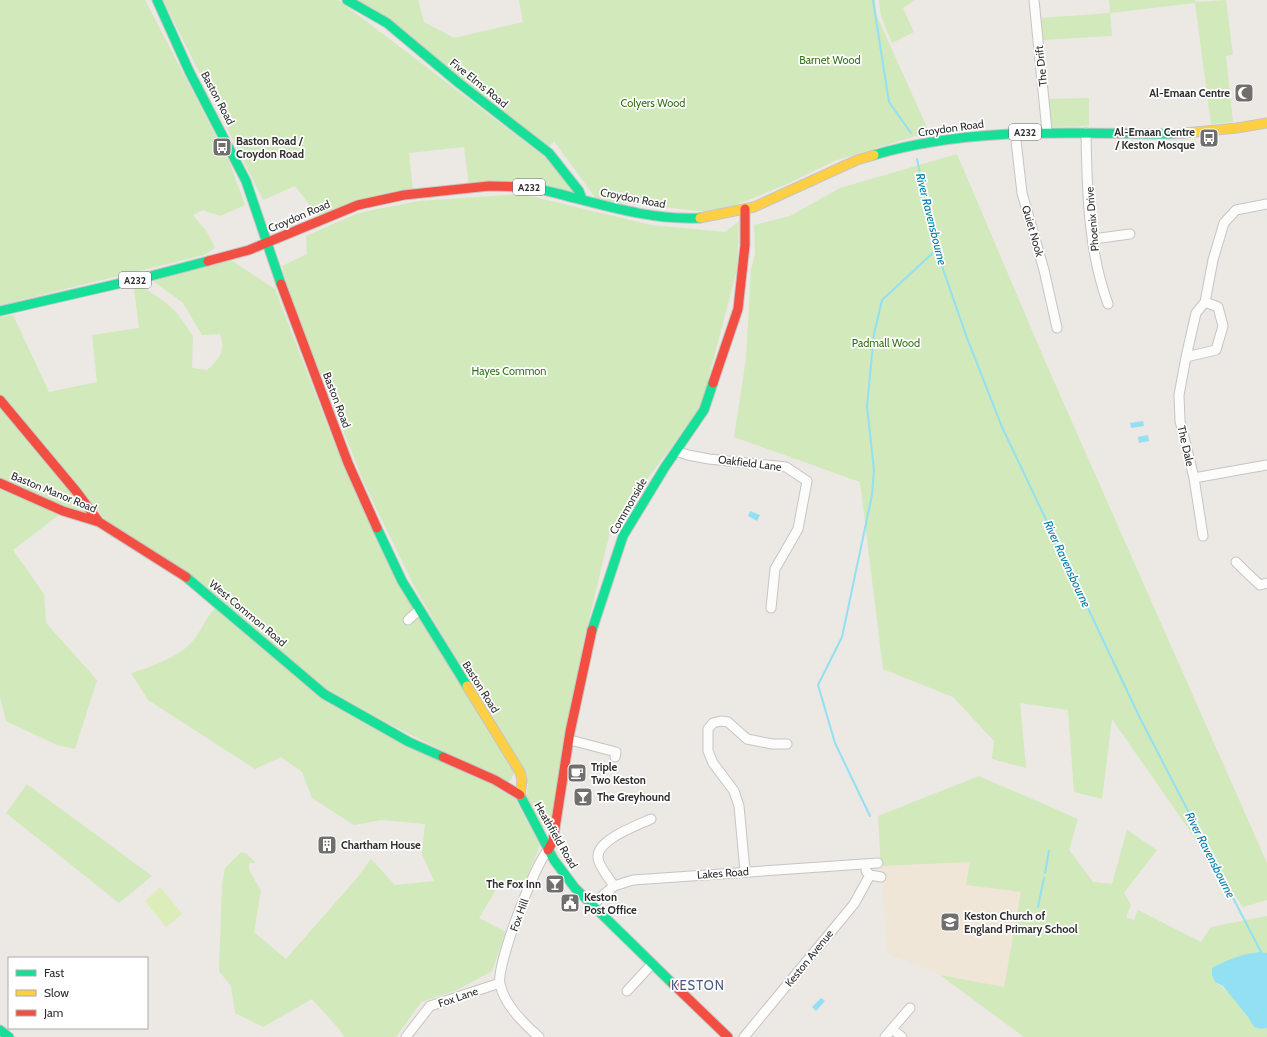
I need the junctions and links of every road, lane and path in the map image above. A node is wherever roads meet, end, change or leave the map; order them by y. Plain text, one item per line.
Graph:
1 (157, 0) edge
2 (347, 0) edge
3 (1034, 0) edge
4 (1267, 123) edge
5 (1047, 131) junction
6 (1015, 132) junction
7 (1086, 133) junction
8 (582, 199) junction
9 (1267, 204) edge
10 (746, 209) junction
11 (1130, 234) dead end
12 (1092, 239) junction
13 (268, 243) junction
14 (1205, 302) junction
15 (1108, 304) dead end
16 (0, 311) edge
17 (1057, 328) dead end
18 (1186, 357) junction
19 (0, 400) edge
20 (676, 451) junction
21 (1267, 465) edge
22 (1194, 478) junction
23 (0, 483) edge
24 (99, 522) junction
25 (1203, 536) dead end
26 (1236, 562) dead end
27 (1267, 583) edge
28 (771, 608) dead end
29 (419, 610) junction
30 (408, 620) dead end
31 (570, 740) junction
32 (787, 744) dead end
33 (615, 757) dead end
34 (520, 795) junction
35 (556, 817) junction
36 (651, 819) dead end
37 (538, 829) junction
38 (548, 850) junction
39 (862, 864) junction
40 (878, 864) dead end
41 (745, 871) junction
42 (870, 875) junction
43 (881, 877) dead end
44 (614, 886) junction
45 (592, 906) junction
46 (652, 964) junction
47 (500, 983) junction
48 (627, 991) dead end
49 (910, 1008) dead end
50 (0, 1030) edge
51 (892, 1030) junction
52 (9, 1037) edge
53 (406, 1037) edge
54 (539, 1037) edge
55 (728, 1037) edge
56 (744, 1037) edge
57 (885, 1037) edge
58 (902, 1037) edge

1 - 13 main road, Baston Road
2 - 8 main road, Five Elms Road
3 - 5 street, The Drift
4 - 7 main road, Croydon Road / A232
5 - 6 main road, Croydon Road / A232
5 - 7 main road, Croydon Road / A232
6 - 10 main road, Croydon Road / A232
6 - 17 street, Quiet Nook
7 - 12 street, Phoenix Drive
8 - 10 main road, Croydon Road / A232
8 - 13 main road, Croydon Road / A232
9 - 14 street, The Dale
10 - 20 main road, Commonside
11 - 12 street
12 - 15 street, Phoenix Drive
13 - 16 main road, Croydon Road / A232
13 - 29 main road, Baston Road
14 - 18 street, The Dale
14 - 18 street
18 - 22 street, The Dale
19 - 24 main road, West Common Road
20 - 28 street, Oakfield Lane
20 - 31 main road, Commonside
21 - 22 street
22 - 25 street, The Dale
23 - 24 main road, Baston Manor Road
24 - 34 main road, West Common Road
26 - 27 street
29 - 30 street
29 - 34 main road, Baston Road
31 - 33 street
31 - 35 main road, Commonside
32 - 41 street
34 - 37 main road, Heathfield Road
35 - 37 main road
35 - 38 main road, Commonside
36 - 44 street
37 - 38 main road, Heathfield Road
38 - 45 main road, Heathfield Road
38 - 47 street, Fox Hill
39 - 40 street, Lakes Road
39 - 41 street, Lakes Road
39 - 42 street
41 - 44 street, Lakes Road
42 - 43 street
42 - 56 street, Keston Avenue
44 - 45 street, Lakes Road
45 - 46 main road, Heathfield Road
46 - 48 street
46 - 55 main road, Heathfield Road
47 - 53 street, Fox Lane
47 - 54 street
49 - 51 street
50 - 52 main road
51 - 57 street
51 - 58 street

